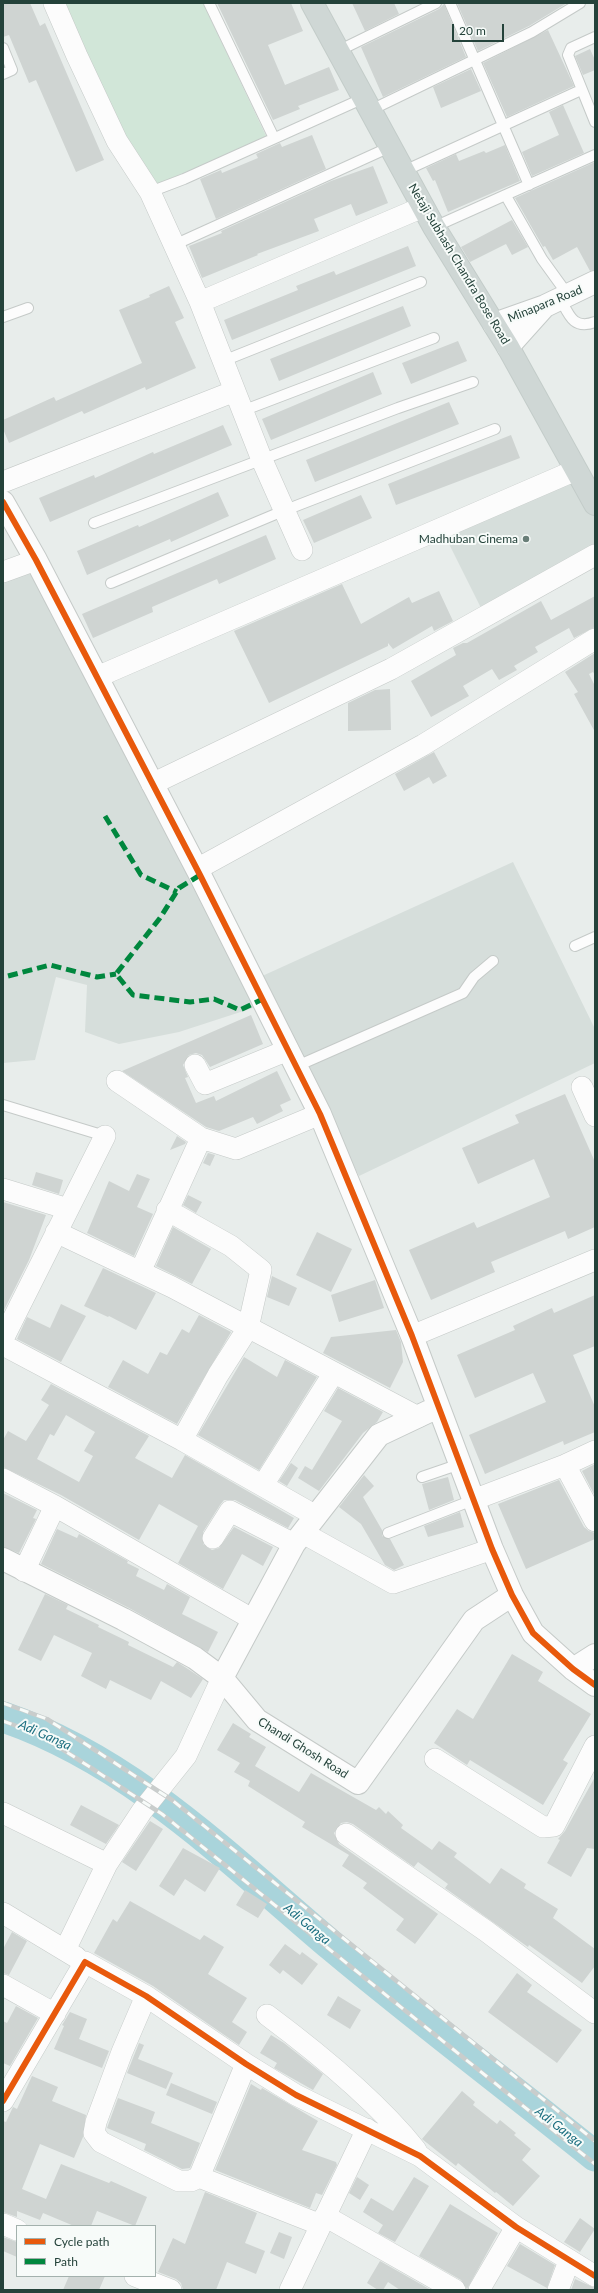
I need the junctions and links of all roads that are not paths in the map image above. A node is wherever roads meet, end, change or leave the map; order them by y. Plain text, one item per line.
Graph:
1 (54, 3) edge
2 (209, 3) edge
3 (312, 3) edge
4 (436, 3) edge
5 (450, 3) edge
6 (580, 3) edge
7 (595, 37) edge
8 (3, 48) edge
9 (338, 51) junction
10 (476, 60) junction
11 (3, 74) edge
12 (581, 90) junction
13 (367, 104) junction
14 (595, 122) edge
15 (504, 125) junction
16 (274, 138) junction
17 (390, 147) junction
18 (595, 155) edge
19 (404, 171) junction
20 (529, 185) junction
21 (150, 192) junction
22 (506, 196) junction
23 (423, 207) junction
24 (434, 227) junction
25 (174, 245) junction
26 (421, 282) dead end
27 (595, 282) edge
28 (558, 300) junction
29 (200, 302) junction
30 (28, 308) dead end
31 (3, 317) edge
32 (595, 322) edge
33 (494, 324) junction
34 (434, 338) dead end
35 (508, 347) junction
36 (224, 361) junction
37 (473, 382) dead end
38 (235, 391) junction
39 (242, 411) junction
40 (495, 429) dead end
41 (262, 460) junction
42 (576, 470) junction
43 (3, 482) edge
44 (3, 502) edge
45 (595, 504) edge
46 (283, 511) junction
47 (94, 523) dead end
48 (302, 550) dead end
49 (595, 555) edge
50 (36, 560) junction
51 (3, 572) edge
52 (110, 583) dead end
53 (595, 639) edge
54 (97, 677) junction
55 (152, 784) junction
56 (197, 869) junction
57 (595, 937) edge
58 (575, 946) dead end
59 (494, 961) dead end
60 (292, 1058) junction
61 (195, 1065) dead end
62 (117, 1081) dead end
63 (582, 1087) dead end
64 (3, 1105) edge
65 (320, 1114) junction
66 (595, 1116) edge
67 (105, 1136) joint
68 (202, 1138) junction
69 (3, 1189) edge
70 (68, 1210) junction
71 (167, 1210) junction
72 (56, 1232) junction
73 (595, 1260) edge
74 (140, 1272) junction
75 (248, 1328) junction
76 (412, 1336) junction
77 (3, 1339) edge
78 (3, 1345) edge
79 (333, 1374) junction
80 (438, 1407) junction
81 (418, 1417) junction
82 (182, 1440) junction
83 (595, 1451) edge
84 (460, 1464) junction
85 (565, 1465) junction
86 (422, 1477) dead end
87 (3, 1478) edge
88 (263, 1485) junction
89 (473, 1500) junction
90 (55, 1506) junction
91 (316, 1516) junction
92 (595, 1520) edge
93 (388, 1533) dead end
94 (213, 1538) dead end
95 (299, 1539) junction
96 (492, 1549) junction
97 (3, 1559) edge
98 (24, 1571) junction
99 (512, 1595) junction
100 (252, 1619) junction
101 (595, 1655) edge
102 (573, 1669) junction
103 (222, 1678) junction
104 (595, 1685) edge
105 (595, 1746) edge
106 (435, 1759) dead end
107 (3, 1813) edge
108 (346, 1834) dead end
109 (107, 1864) junction
110 (3, 1913) edge
111 (65, 1950) junction
112 (85, 1962) junction
113 (3, 1985) edge
114 (146, 1996) junction
115 (595, 2013) edge
116 (55, 2014) junction
117 (267, 2015) dead end
118 (246, 2064) junction
119 (3, 2101) edge
120 (367, 2129) junction
121 (420, 2156) junction
122 (199, 2177) junction
123 (323, 2220) junction
124 (3, 2224) edge
125 (516, 2227) junction
126 (16, 2230) edge
127 (569, 2261) junction
128 (595, 2276) edge
129 (138, 2277) edge
130 (171, 2290) edge
131 (290, 2290) edge
132 (456, 2290) edge
133 (479, 2290) edge
134 (558, 2290) edge

1 - 21 street
2 - 16 lane
3 - 9 main road, Netaji Subhash Chandra Bose Road
4 - 9 lane
5 - 10 lane
6 - 10 lane
7 - 12 lane
8 - 11 lane
9 - 13 main road, Netaji Subhash Chandra Bose Road
10 - 13 lane
10 - 15 lane
12 - 14 lane
12 - 15 lane
13 - 16 lane
13 - 17 main road, Netaji Subhash Chandra Bose Road
15 - 19 lane
15 - 20 lane
16 - 21 lane
17 - 19 main road, Netaji Subhash Chandra Bose Road
17 - 25 lane
18 - 20 lane
19 - 23 main road, Netaji Subhash Chandra Bose Road
20 - 22 lane
21 - 25 street
22 - 24 lane
22 - 28 lane
23 - 24 main road, Netaji Subhash Chandra Bose Road
23 - 29 street
24 - 33 main road, Netaji Subhash Chandra Bose Road
25 - 29 street
26 - 36 lane
27 - 28 street, Minapara Road
28 - 32 lane
28 - 33 street, Minapara Road
28 - 35 street
29 - 36 street
30 - 31 lane
33 - 35 main road, Netaji Subhash Chandra Bose Road
34 - 39 lane
35 - 42 main road, Netaji Subhash Chandra Bose Road
36 - 38 street
37 - 41 lane
38 - 39 street
38 - 43 street
39 - 41 street
40 - 46 lane
41 - 46 street
41 - 47 lane
42 - 45 main road, Netaji Subhash Chandra Bose Road
42 - 54 street
44 - 50 street
46 - 48 street
46 - 52 lane
49 - 55 street
50 - 51 street
50 - 54 street
53 - 56 street
54 - 55 street
55 - 56 street
56 - 60 street
57 - 58 lane
59 - 60 lane
60 - 61 street
60 - 65 street
62 - 68 street
63 - 66 street
64 - 67 lane
65 - 68 street
65 - 76 street
67 - 70 street
68 - 71 street
69 - 70 street
70 - 72 street
71 - 74 street
71 - 75 street
72 - 74 street
72 - 77 street
73 - 76 street
74 - 75 street
75 - 79 street
75 - 82 street
76 - 80 street
78 - 82 street
79 - 81 street
79 - 88 street
80 - 81 street
80 - 84 street
81 - 91 street
82 - 88 street
83 - 85 street
84 - 86 lane
84 - 89 street
85 - 89 street
85 - 92 street
87 - 90 street
88 - 91 street
89 - 93 lane
89 - 96 street
90 - 98 street
90 - 100 street
91 - 95 street
94 - 95 street
95 - 96 street
95 - 100 street
96 - 99 street
97 - 98 street, Chandi Ghosh Road
98 - 103 street, Chandi Ghosh Road
99 - 102 street
99 - 103 street, Chandi Ghosh Road
100 - 103 street
101 - 102 street
102 - 104 street
103 - 109 street
105 - 106 street
107 - 109 street
108 - 115 street
109 - 111 street
110 - 111 street
111 - 112 street
112 - 114 street
112 - 116 street
113 - 116 street
114 - 118 street
114 - 122 street
116 - 119 street
117 - 121 street
118 - 120 street
118 - 122 street
120 - 121 street
120 - 123 street
121 - 125 street
122 - 123 street
123 - 131 street
123 - 132 street
124 - 126 street
125 - 127 street
125 - 133 street
127 - 128 street
127 - 134 street
129 - 130 street

